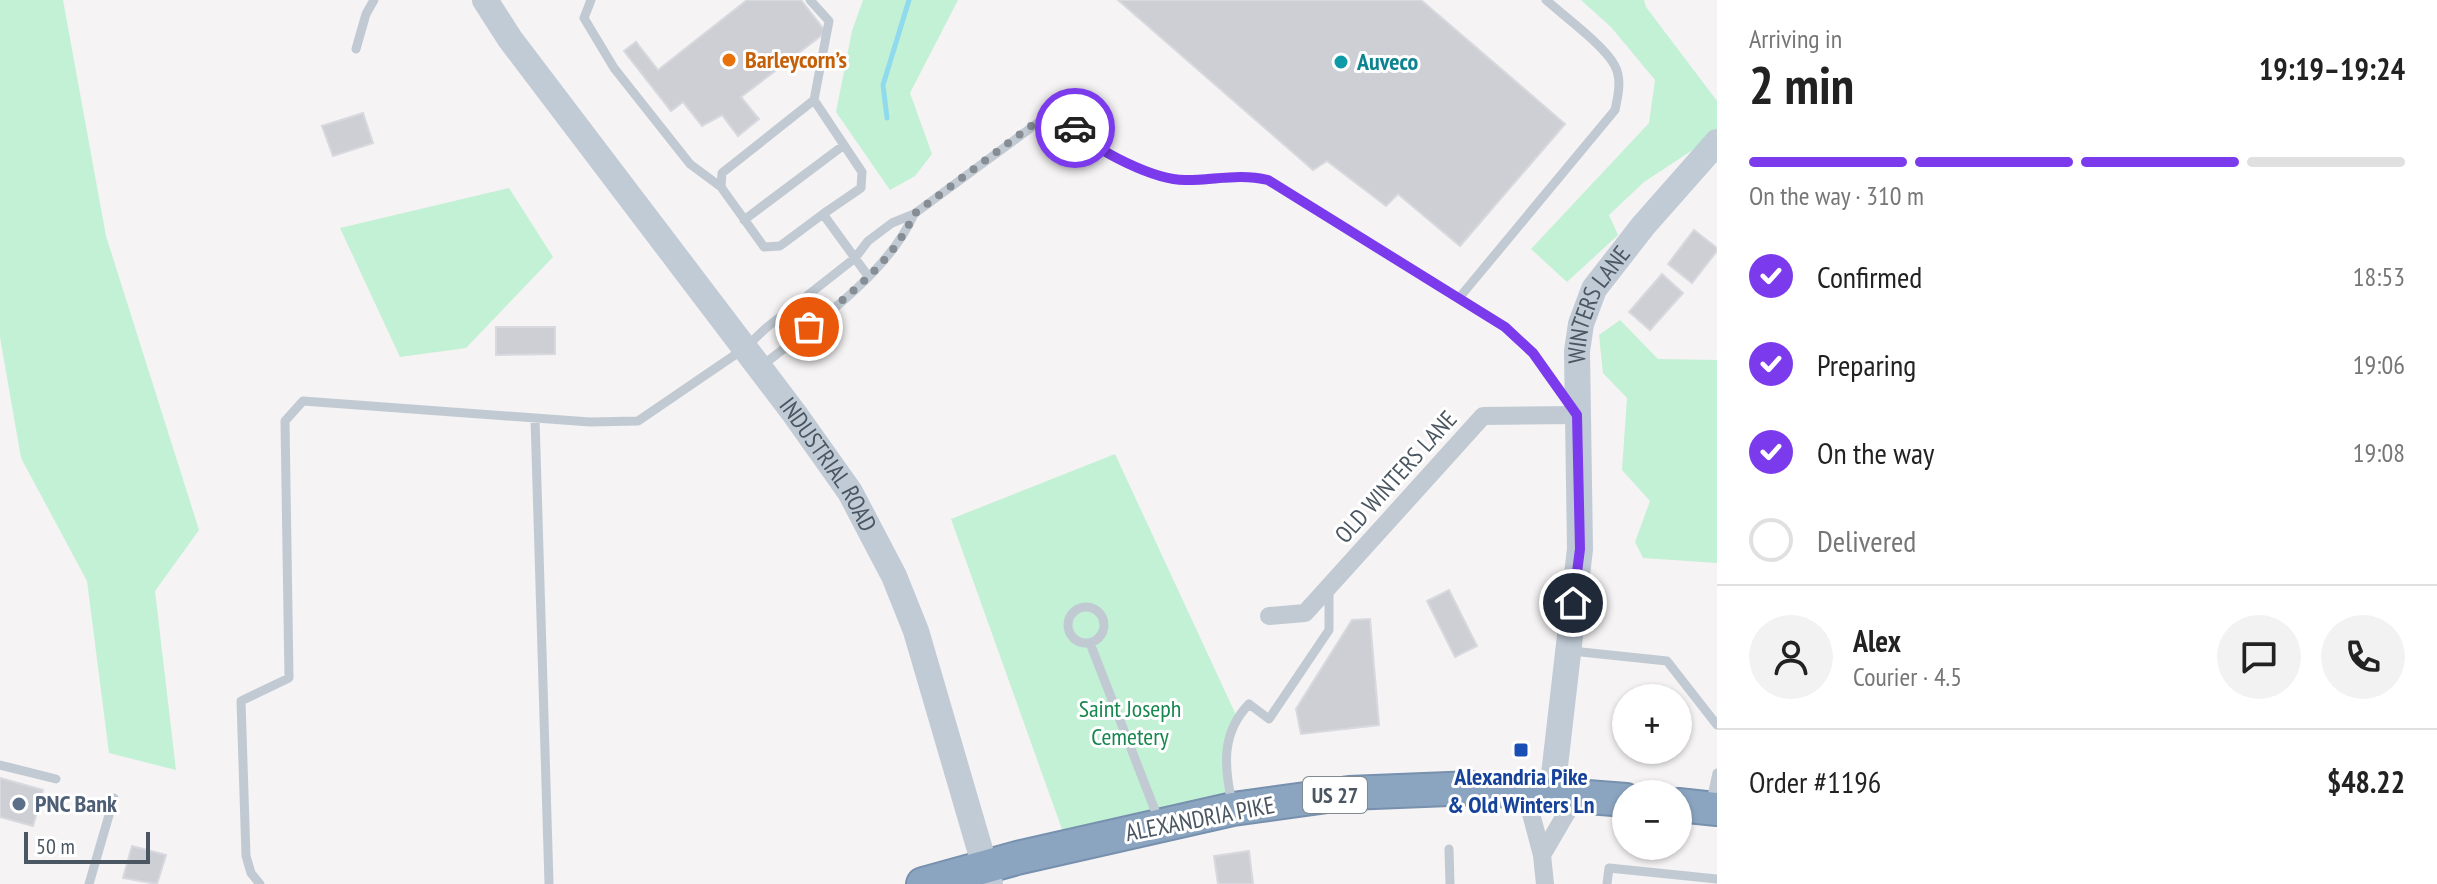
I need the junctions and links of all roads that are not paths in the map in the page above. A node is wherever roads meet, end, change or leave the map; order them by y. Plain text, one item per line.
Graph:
1 (374, 0) edge
2 (485, 0) edge
3 (591, 0) edge
4 (810, 0) edge
5 (1546, 0) edge
6 (356, 49) dead end
7 (814, 100) junction
8 (1717, 142) edge
9 (844, 145) junction
10 (721, 187) junction
11 (823, 214) junction
12 (914, 214) junction
13 (744, 220) junction
14 (855, 258) junction
15 (868, 276) junction
16 (1459, 298) junction
17 (752, 358) junction
18 (1577, 415) junction
19 (535, 418) junction
20 (1329, 589) junction
21 (1269, 616) dead end
22 (1090, 643) junction
23 (1567, 651) junction
24 (1717, 725) edge
25 (0, 765) edge
26 (1717, 773) edge
27 (56, 779) dead end
28 (1551, 793) junction
29 (114, 798) dead end
30 (1612, 799) edge
31 (1702, 808) edge
32 (1233, 809) junction
33 (1161, 825) junction
34 (1449, 849) dead end
35 (1542, 855) junction
36 (987, 875) edge
37 (1717, 879) edge
38 (89, 884) edge
39 (260, 884) edge
40 (549, 884) edge
41 (923, 884) edge
42 (1450, 884) edge
43 (1545, 884) edge
44 (1607, 884) edge

1 - 6 lane
2 - 17 main road, INDUSTRIAL ROAD
3 - 10 lane
4 - 7 lane
5 - 16 lane
7 - 9 lane
7 - 10 lane
8 - 18 main road, WINTERS LANE
9 - 11 lane
9 - 13 lane
10 - 13 lane
11 - 13 lane
11 - 14 lane
12 - 14 lane
12 - 15 lane
12 - 16 lane
14 - 15 lane
14 - 17 lane
15 - 17 lane
16 - 18 lane
17 - 19 lane
17 - 36 main road, INDUSTRIAL ROAD
18 - 20 street, OLD WINTERS LANE
18 - 23 main road, WINTERS LANE
19 - 39 lane
19 - 40 lane
20 - 21 street, OLD WINTERS LANE
20 - 32 lane
22 - 22 lane
22 - 33 lane
23 - 24 lane
23 - 28 main road, WINTERS LANE
25 - 27 lane
26 - 31 lane
28 - 30 highway, ALEXANDRIA PIKE / US 27
28 - 32 highway, ALEXANDRIA PIKE / US 27
28 - 35 street
28 - 35 street
29 - 38 lane
32 - 33 highway, ALEXANDRIA PIKE / US 27
33 - 36 highway, ALEXANDRIA PIKE / US 27
34 - 42 lane
35 - 43 street
36 - 41 highway, ALEXANDRIA PIKE / US 27
37 - 44 lane

